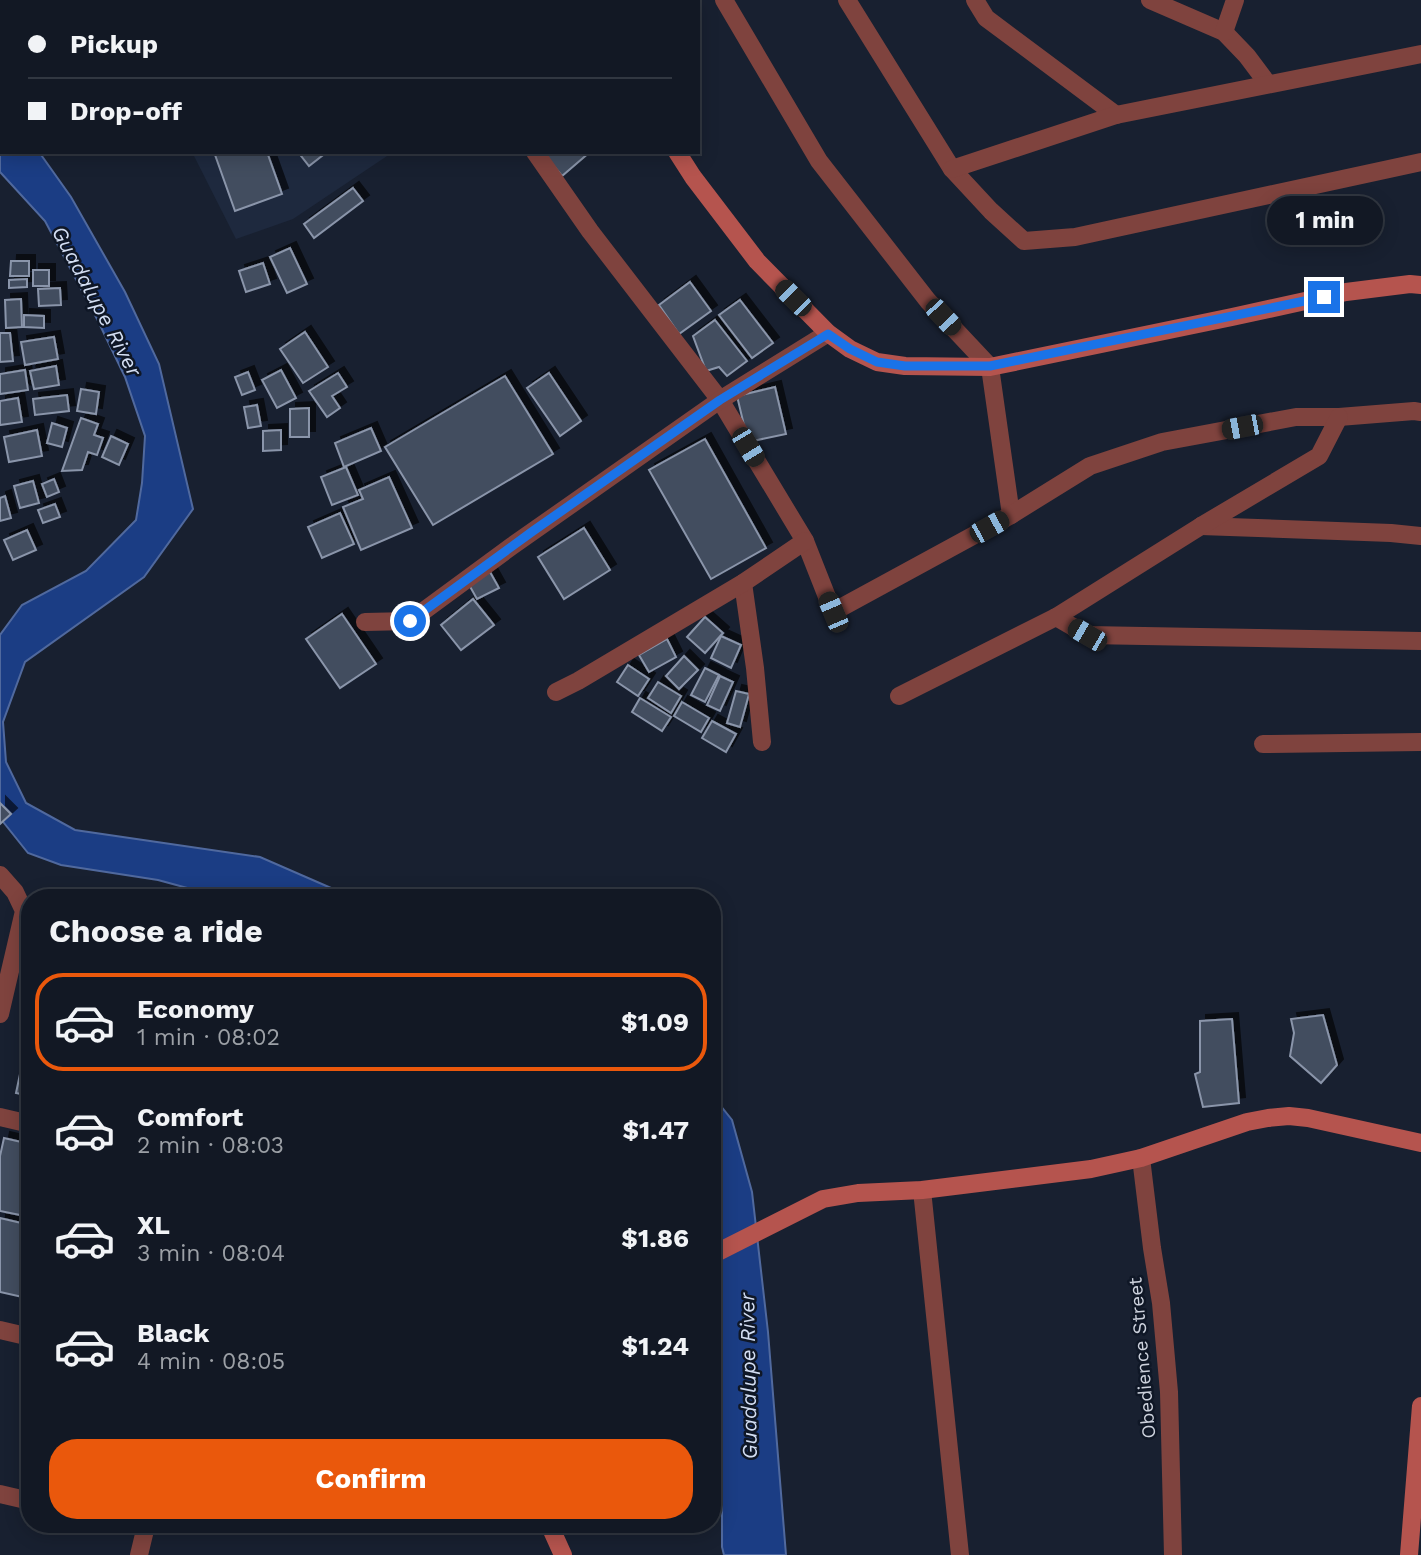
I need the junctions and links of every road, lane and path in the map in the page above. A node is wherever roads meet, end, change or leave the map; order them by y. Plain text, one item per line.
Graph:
1 (724, 0) edge
2 (847, 0) edge
3 (975, 0) edge
4 (1150, 0) edge
5 (1235, 0) edge
6 (1224, 32) junction
7 (1421, 54) edge
8 (1268, 84) junction
9 (1116, 115) junction
10 (536, 154) edge
11 (678, 154) edge
12 (1421, 162) edge
13 (952, 169) junction
14 (1421, 285) edge
15 (828, 334) junction
16 (990, 366) junction
17 (720, 400) junction
18 (1421, 412) edge
19 (1339, 417) junction
20 (1011, 515) junction
21 (1201, 526) junction
22 (1421, 536) edge
23 (805, 541) junction
24 (743, 583) junction
25 (1056, 617) junction
26 (365, 622) dead end
27 (1421, 641) edge
28 (556, 692) dead end
29 (899, 696) dead end
30 (762, 742) dead end
31 (1421, 742) edge
32 (1263, 744) dead end
33 (0, 875) edge
34 (21, 902) edge
35 (21, 934) edge
36 (0, 1014) edge
37 (0, 1117) edge
38 (21, 1122) edge
39 (1421, 1143) edge
40 (1141, 1158) junction
41 (922, 1190) junction
42 (721, 1250) edge
43 (0, 1330) edge
44 (21, 1335) edge
45 (1421, 1406) edge
46 (0, 1494) edge
47 (21, 1499) edge
48 (144, 1533) edge
49 (553, 1533) edge
50 (139, 1555) edge
51 (563, 1555) edge
52 (960, 1555) edge
53 (1173, 1555) edge
54 (1409, 1555) edge

1 - 16 street
2 - 13 street
3 - 9 street
4 - 6 street
5 - 6 street
6 - 8 street
7 - 8 street
8 - 9 street
9 - 13 street
10 - 17 street
11 - 15 street
12 - 13 street
14 - 16 street
15 - 16 street
15 - 17 street
16 - 20 street
17 - 23 street
17 - 26 street
18 - 19 street
19 - 20 street
19 - 21 street
20 - 23 street
21 - 22 street
21 - 25 street
23 - 24 street
24 - 28 street
24 - 30 street
25 - 27 street
25 - 29 street
31 - 32 street
33 - 34 street
35 - 36 street
37 - 38 street
39 - 40 street
40 - 41 street
40 - 53 street, Obedience Street
41 - 42 street
41 - 52 street
43 - 44 street
45 - 54 street
46 - 47 street
48 - 50 street
49 - 51 street

